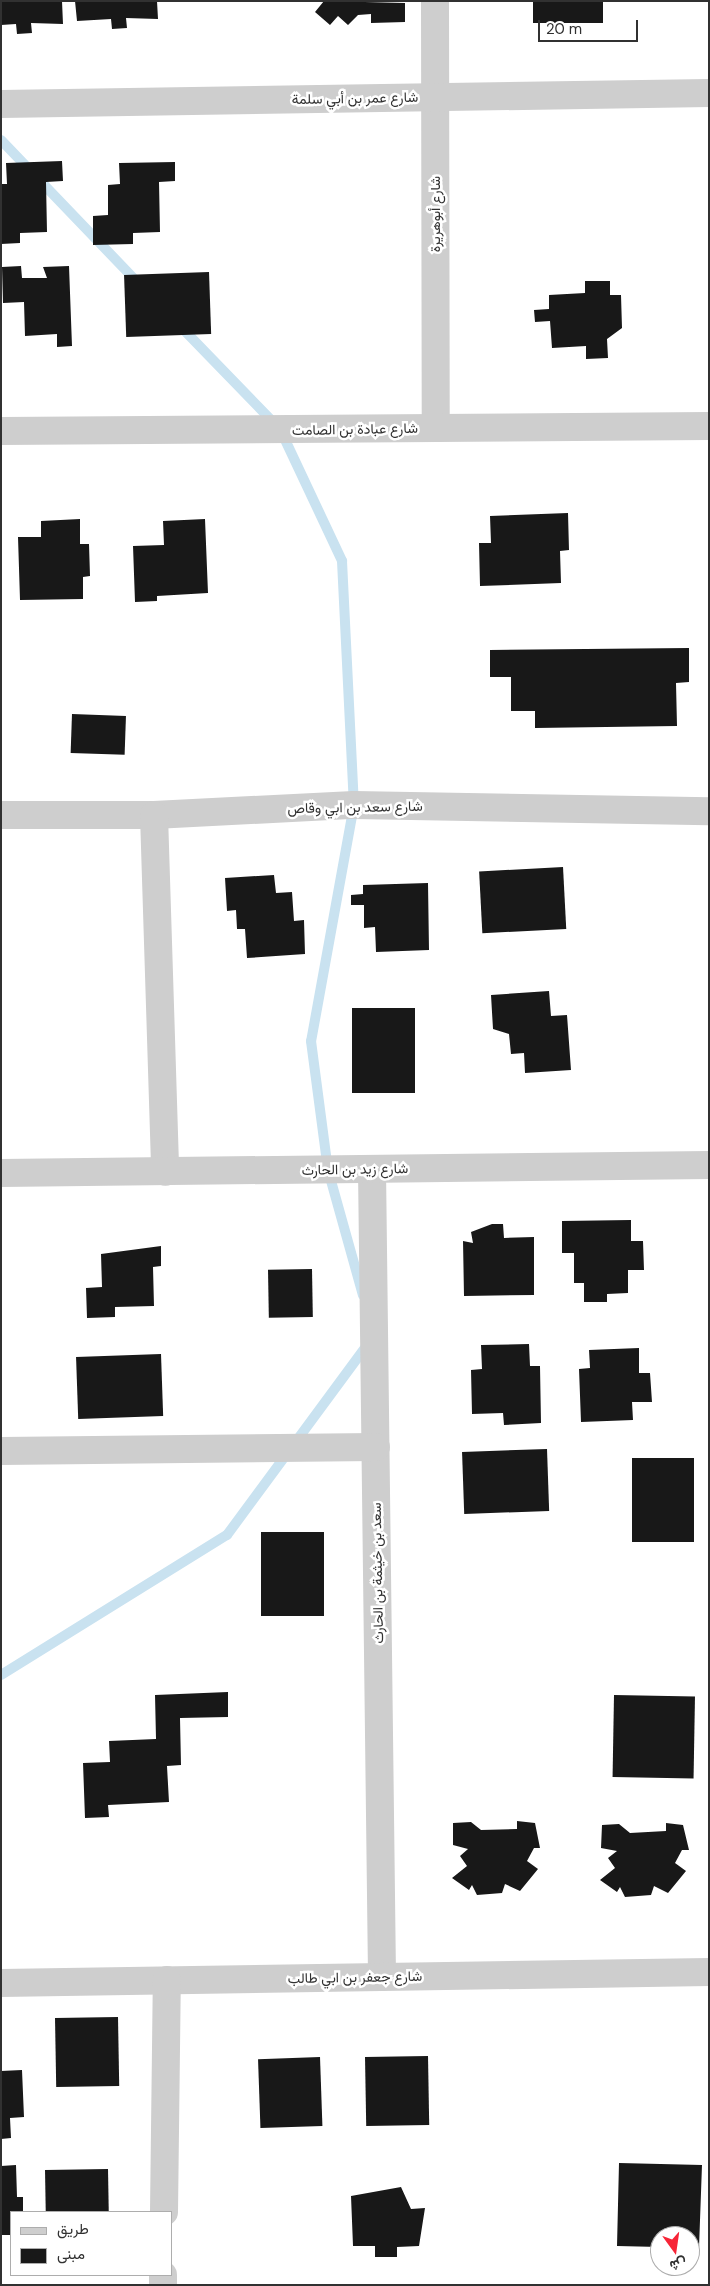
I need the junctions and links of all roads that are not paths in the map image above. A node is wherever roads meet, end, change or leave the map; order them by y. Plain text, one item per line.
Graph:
1 (435, 1) edge
2 (709, 93) edge
3 (435, 97) junction
4 (1, 104) edge
5 (709, 426) edge
6 (436, 428) junction
7 (1, 431) edge
8 (709, 811) edge
9 (1, 815) edge
10 (154, 815) junction
11 (709, 1165) edge
12 (372, 1169) junction
13 (165, 1172) junction
14 (1, 1173) edge
15 (376, 1447) junction
16 (1, 1451) edge
17 (709, 1972) edge
18 (382, 1977) junction
19 (167, 1980) junction
20 (1, 1983) edge
21 (164, 2211) edge

1 - 3 street, شارع أبوهريرة
2 - 3 street, شارع عمر بن أبي سلمة
3 - 4 street, شارع عمر بن أبي سلمة
3 - 6 street, شارع أبوهريرة
5 - 6 street, شارع عبادة بن الصامت
6 - 7 street, شارع عبادة بن الصامت
8 - 10 street, شارع سعد بن ابي وقاص
9 - 10 street, شارع سعد بن ابي وقاص
10 - 13 street
11 - 12 street, شارع زيد بن الحارث
12 - 13 street, شارع زيد بن الحارث
12 - 15 street, سعد بن خيثمة بن الحارث
13 - 14 street, شارع زيد بن الحارث
15 - 16 street
15 - 18 street, سعد بن خيثمة بن الحارث
17 - 18 street, شارع جعفر بن ابي طالب
18 - 19 street, شارع جعفر بن ابي طالب
19 - 20 street, شارع جعفر بن ابي طالب
19 - 21 street

